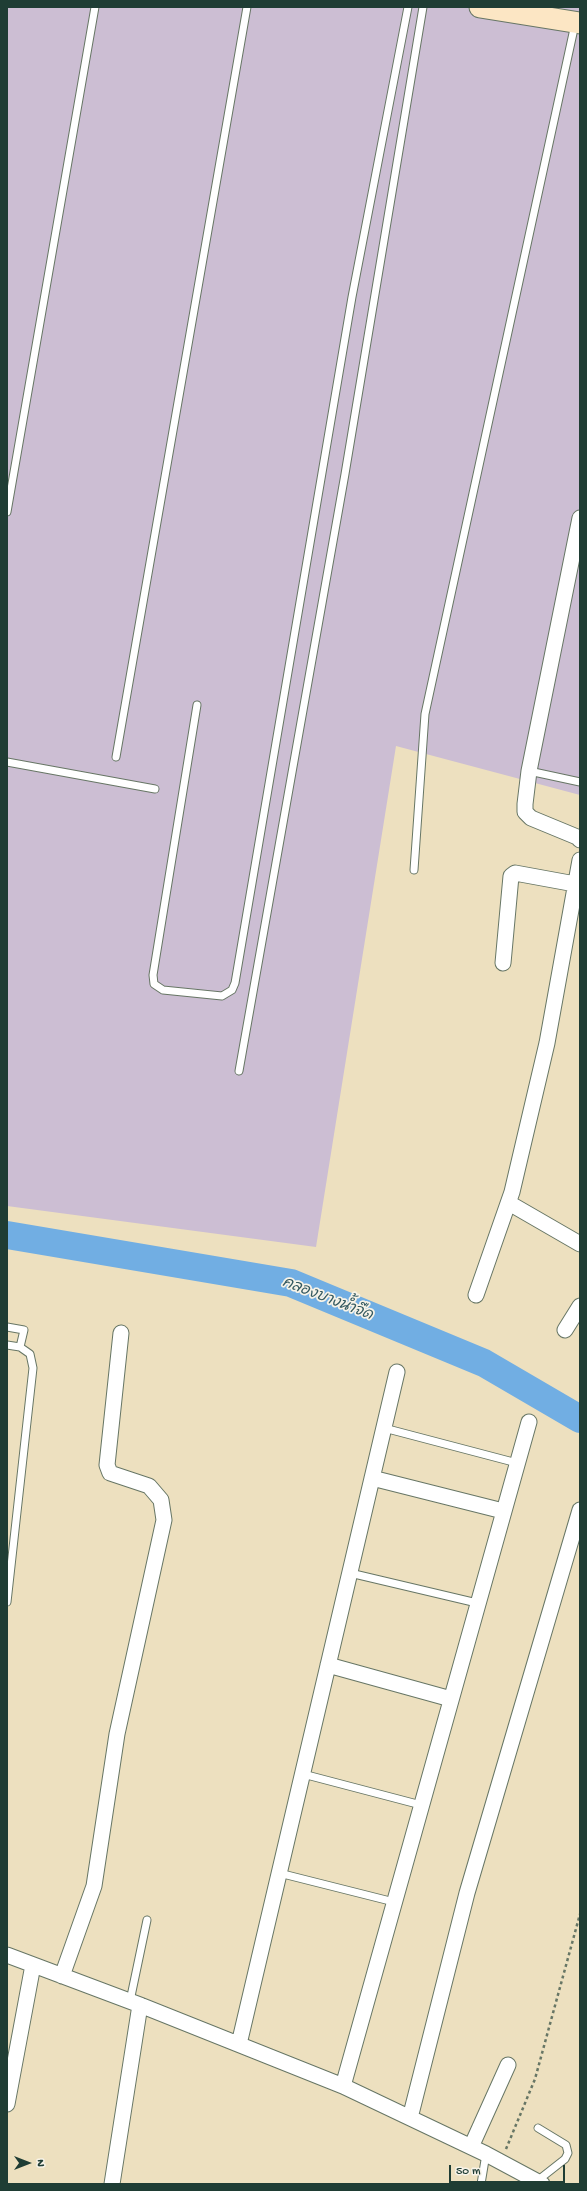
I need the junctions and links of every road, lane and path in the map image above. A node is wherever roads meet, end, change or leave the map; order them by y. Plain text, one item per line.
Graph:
1 (95, 7) edge
2 (247, 7) edge
3 (408, 7) edge
4 (423, 7) edge
5 (488, 8) edge
6 (578, 23) edge
7 (7, 512) edge
8 (580, 518) edge
9 (197, 705) dead end
10 (116, 757) dead end
11 (7, 762) edge
12 (529, 771) junction
13 (580, 782) edge
14 (155, 789) dead end
15 (580, 840) edge
16 (580, 860) edge
17 (414, 870) dead end
18 (575, 884) junction
19 (503, 964) dead end
20 (240, 1071) dead end
21 (509, 1203) junction
22 (580, 1244) edge
23 (476, 1295) dead end
24 (580, 1306) edge
25 (7, 1327) edge
26 (565, 1330) dead end
27 (121, 1333) dead end
28 (7, 1345) edge
29 (20, 1347) junction
30 (397, 1372) dead end
31 (529, 1422) dead end
32 (384, 1428) junction
33 (517, 1463) junction
34 (372, 1478) junction
35 (580, 1510) edge
36 (503, 1511) junction
37 (350, 1573) junction
38 (7, 1602) edge
39 (477, 1603) junction
40 (328, 1666) junction
41 (451, 1699) junction
42 (303, 1774) junction
43 (421, 1805) junction
44 (279, 1873) junction
45 (394, 1902) junction
46 (580, 1914) edge
47 (147, 1920) dead end
48 (7, 1955) edge
49 (33, 1965) junction
50 (62, 1976) junction
51 (135, 2003) junction
52 (240, 2044) junction
53 (508, 2065) dead end
54 (343, 2086) junction
55 (7, 2104) edge
56 (410, 2118) junction
57 (538, 2128) dead end
58 (472, 2147) junction
59 (486, 2154) junction
60 (500, 2162) junction
61 (540, 2183) edge
62 (112, 2184) edge
63 (481, 2184) edge

1 - 7 lane
2 - 10 lane
3 - 9 lane
4 - 20 lane
5 - 6 street
6 - 17 lane
8 - 12 street
11 - 14 lane
12 - 13 lane
12 - 15 street
16 - 18 street
18 - 19 street
18 - 21 street
21 - 22 street
21 - 23 street
24 - 26 street
25 - 29 lane
27 - 50 street
28 - 29 lane
29 - 38 lane
30 - 32 street
31 - 33 street
32 - 33 lane
32 - 34 street
33 - 36 street
34 - 36 street
34 - 37 street
35 - 56 street
36 - 39 street
37 - 39 lane
37 - 40 street
39 - 41 street
40 - 41 street
40 - 42 street
41 - 43 street
42 - 43 lane
42 - 44 street
43 - 45 street
44 - 45 lane
44 - 52 street
45 - 54 street
46 - 60 path
47 - 51 lane
48 - 49 street
49 - 50 street
49 - 55 street
50 - 51 street
51 - 52 street
51 - 62 street
52 - 54 street
53 - 58 street
54 - 56 street
56 - 58 street
57 - 61 lane
58 - 59 street
59 - 60 street
59 - 63 lane
60 - 61 street

